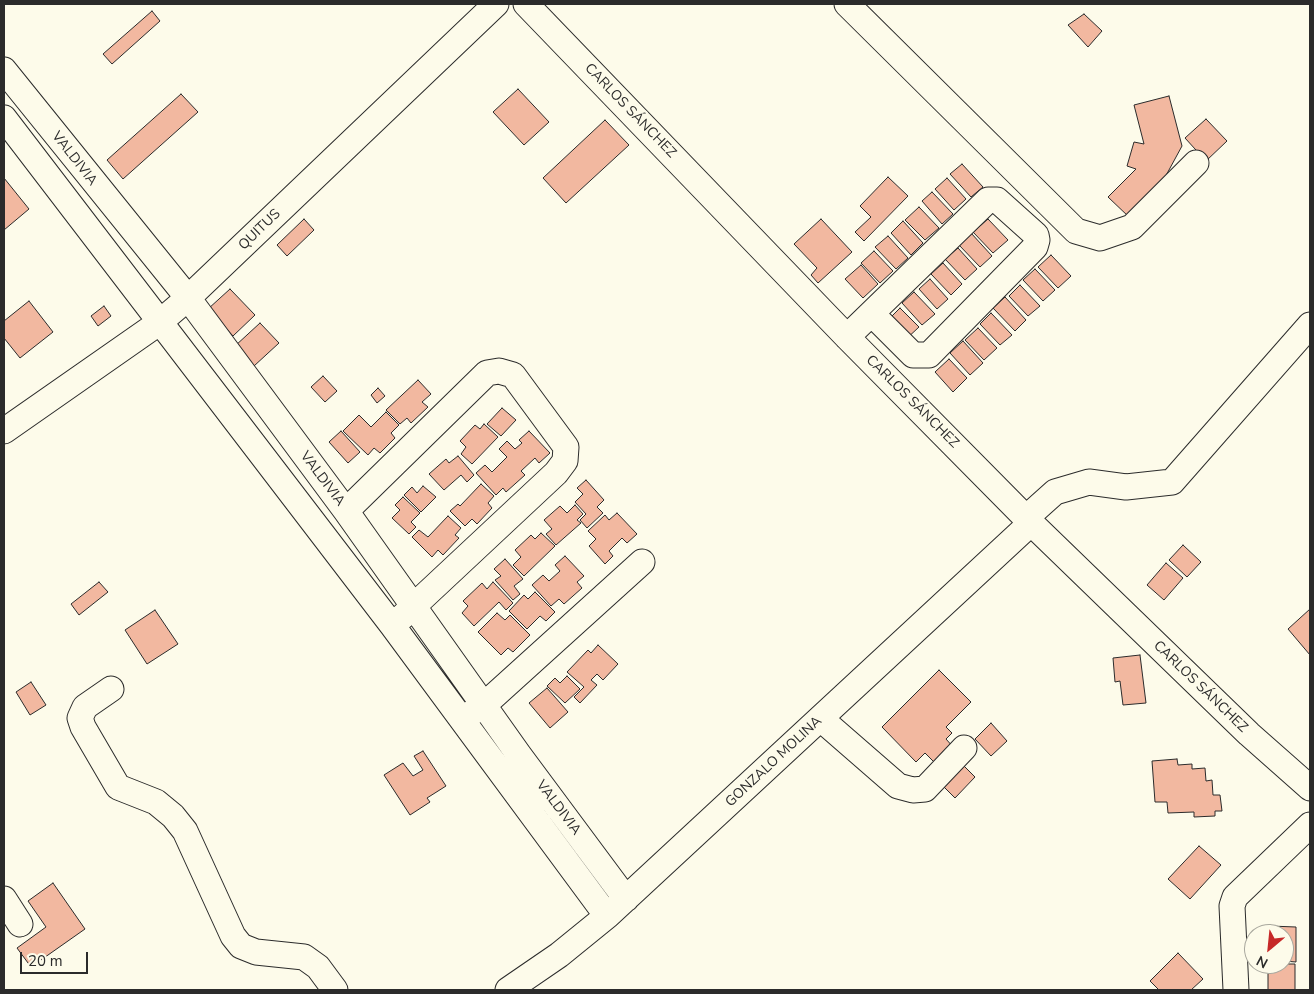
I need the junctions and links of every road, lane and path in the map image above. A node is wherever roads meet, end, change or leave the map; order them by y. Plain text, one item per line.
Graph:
1 (496, 4) edge
2 (526, 4) edge
3 (847, 4) edge
4 (4, 70) edge
5 (4, 118) edge
6 (1196, 163) dead end
7 (101, 193) junction
8 (77, 212) junction
9 (188, 298) junction
10 (872, 314) junction
11 (160, 322) junction
12 (1310, 325) edge
13 (847, 337) junction
14 (4, 431) edge
15 (346, 510) junction
16 (1029, 520) junction
17 (642, 562) dead end
18 (413, 606) junction
19 (392, 625) junction
20 (111, 689) dead end
21 (484, 705) junction
22 (462, 719) junction
23 (821, 719) junction
24 (964, 748) dead end
25 (1310, 788) edge
26 (1310, 825) edge
27 (626, 898) junction
28 (4, 899) edge
29 (607, 916) junction
30 (20, 924) dead end
31 (335, 990) edge
32 (508, 990) edge
33 (1236, 990) edge

1 - 9 street, QUITUS
2 - 13 street, CARLOS SÁNCHEZ
3 - 6 street
4 - 7 street, VALDIVIA
5 - 8 street, VALDIVIA
7 - 8 street
7 - 9 street, VALDIVIA
8 - 11 street, VALDIVIA
9 - 11 street, QUITUS
9 - 15 street, VALDIVIA
10 - 10 street
10 - 13 street
11 - 14 street, QUITUS
11 - 19 street, VALDIVIA
12 - 16 street, GONZALO MOLINA
13 - 16 street, CARLOS SÁNCHEZ
15 - 18 street, VALDIVIA
15 - 18 street
16 - 23 street, GONZALO MOLINA
16 - 25 street, CARLOS SÁNCHEZ
17 - 21 street
18 - 19 street
18 - 21 street, VALDIVIA
19 - 22 street, VALDIVIA
20 - 31 street
21 - 22 street
21 - 27 street, VALDIVIA
22 - 29 street, VALDIVIA
23 - 24 street
23 - 27 street, GONZALO MOLINA
26 - 33 street
27 - 29 street, GONZALO MOLINA
28 - 30 street
29 - 32 street, GONZALO MOLINA

